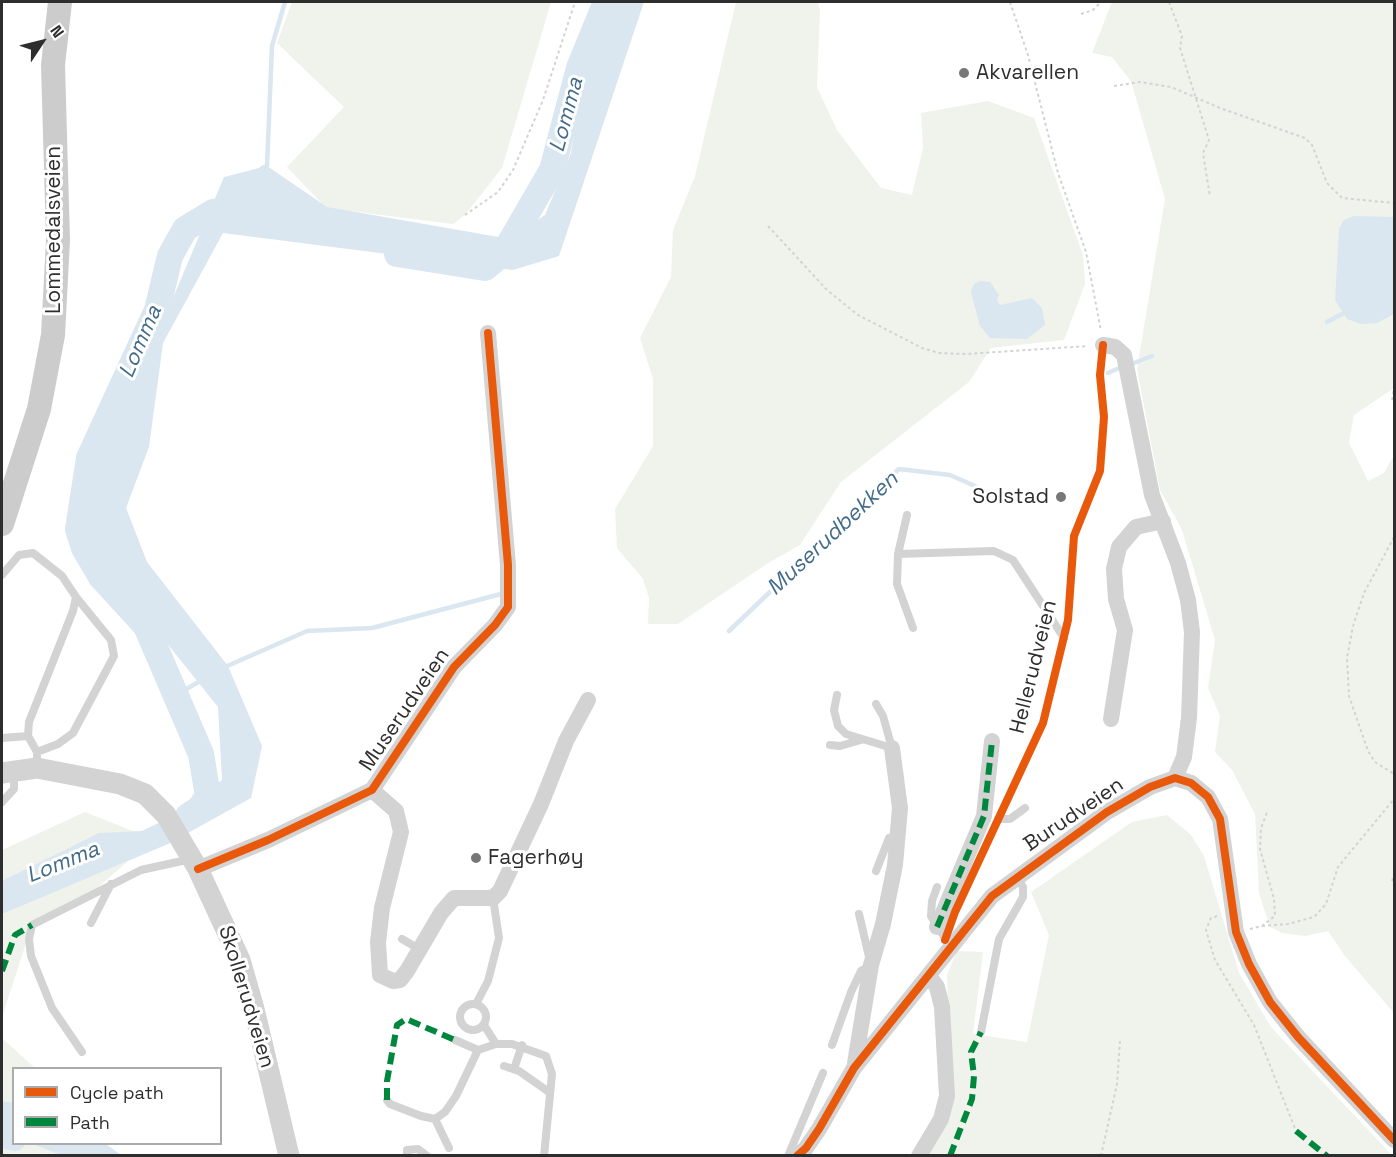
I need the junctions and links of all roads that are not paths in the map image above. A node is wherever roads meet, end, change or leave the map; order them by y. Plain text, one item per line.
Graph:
1 (60, 2) edge
2 (488, 333) dead end
3 (1103, 345) road end
4 (907, 515) dead end
5 (1163, 521) junction
6 (2, 524) edge
7 (898, 554) junction
8 (2, 575) edge
9 (76, 597) junction
10 (913, 628) dead end
11 (1064, 638) dead end
12 (837, 695) dead end
13 (588, 700) dead end
14 (876, 704) dead end
15 (1111, 719) dead end
16 (28, 735) junction
17 (2, 738) edge
18 (862, 740) junction
19 (992, 741) dead end
20 (830, 745) dead end
21 (892, 748) junction
22 (37, 760) junction
23 (8, 772) edge
24 (1175, 778) junction
25 (372, 790) junction
26 (2, 802) edge
27 (1025, 808) dead end
28 (998, 819) dead end
29 (897, 836) junction
30 (191, 857) junction
31 (876, 871) dead end
32 (1017, 876) junction
33 (111, 884) junction
34 (937, 887) dead end
35 (493, 898) junction
36 (859, 914) dead end
37 (91, 923) dead end
38 (944, 938) junction
39 (402, 939) dead end
40 (419, 949) junction
41 (871, 965) junction
42 (929, 976) junction
43 (476, 1004) junction
44 (484, 1025) junction
45 (981, 1032) dead end
46 (455, 1040) dead end
47 (496, 1044) junction
48 (832, 1045) dead end
49 (522, 1046) junction
50 (478, 1050) junction
51 (82, 1052) dead end
52 (504, 1066) dead end
53 (854, 1068) junction
54 (514, 1069) junction
55 (823, 1073) dead end
56 (549, 1092) junction
57 (387, 1100) dead end
58 (435, 1119) junction
59 (1395, 1140) edge
60 (449, 1148) dead end
61 (290, 1155) edge
62 (406, 1155) edge
63 (427, 1155) edge
64 (544, 1155) edge
65 (788, 1155) edge
66 (797, 1155) edge
67 (919, 1155) edge

1 - 6 main road, Lommedalsveien
2 - 25 street, Muserudveien
3 - 5 street
4 - 7 lane
5 - 15 street
5 - 24 street
7 - 10 lane
7 - 11 lane
8 - 9 lane
9 - 16 lane
9 - 22 lane
12 - 18 lane
13 - 35 street
14 - 21 lane
16 - 17 lane
16 - 22 lane
18 - 20 lane
18 - 21 lane
19 - 38 street
21 - 29 street, Burudveien
22 - 23 street
22 - 30 street, Skollerudveien
23 - 26 lane
24 - 32 street, Burudveien
24 - 59 street
25 - 30 street, Muserudveien
25 - 40 street
27 - 28 lane
29 - 31 lane
29 - 41 street, Burudveien
30 - 33 lane
30 - 61 street, Skollerudveien
32 - 38 street, Burudveien
32 - 45 lane
33 - 37 lane
33 - 51 lane
34 - 38 lane
35 - 40 street
35 - 43 lane
36 - 41 lane
38 - 42 street, Burudveien
39 - 40 lane
41 - 48 lane
41 - 53 street, Burudveien
42 - 53 street, Burudveien
42 - 67 street
43 - 44 lane
43 - 44 lane
44 - 47 lane
46 - 50 lane
47 - 49 lane
47 - 50 lane
49 - 54 lane
49 - 56 lane
50 - 58 lane
52 - 54 lane
53 - 66 street, Burudveien
54 - 56 lane
55 - 65 lane
56 - 64 lane
57 - 58 lane
58 - 60 lane
62 - 63 lane

